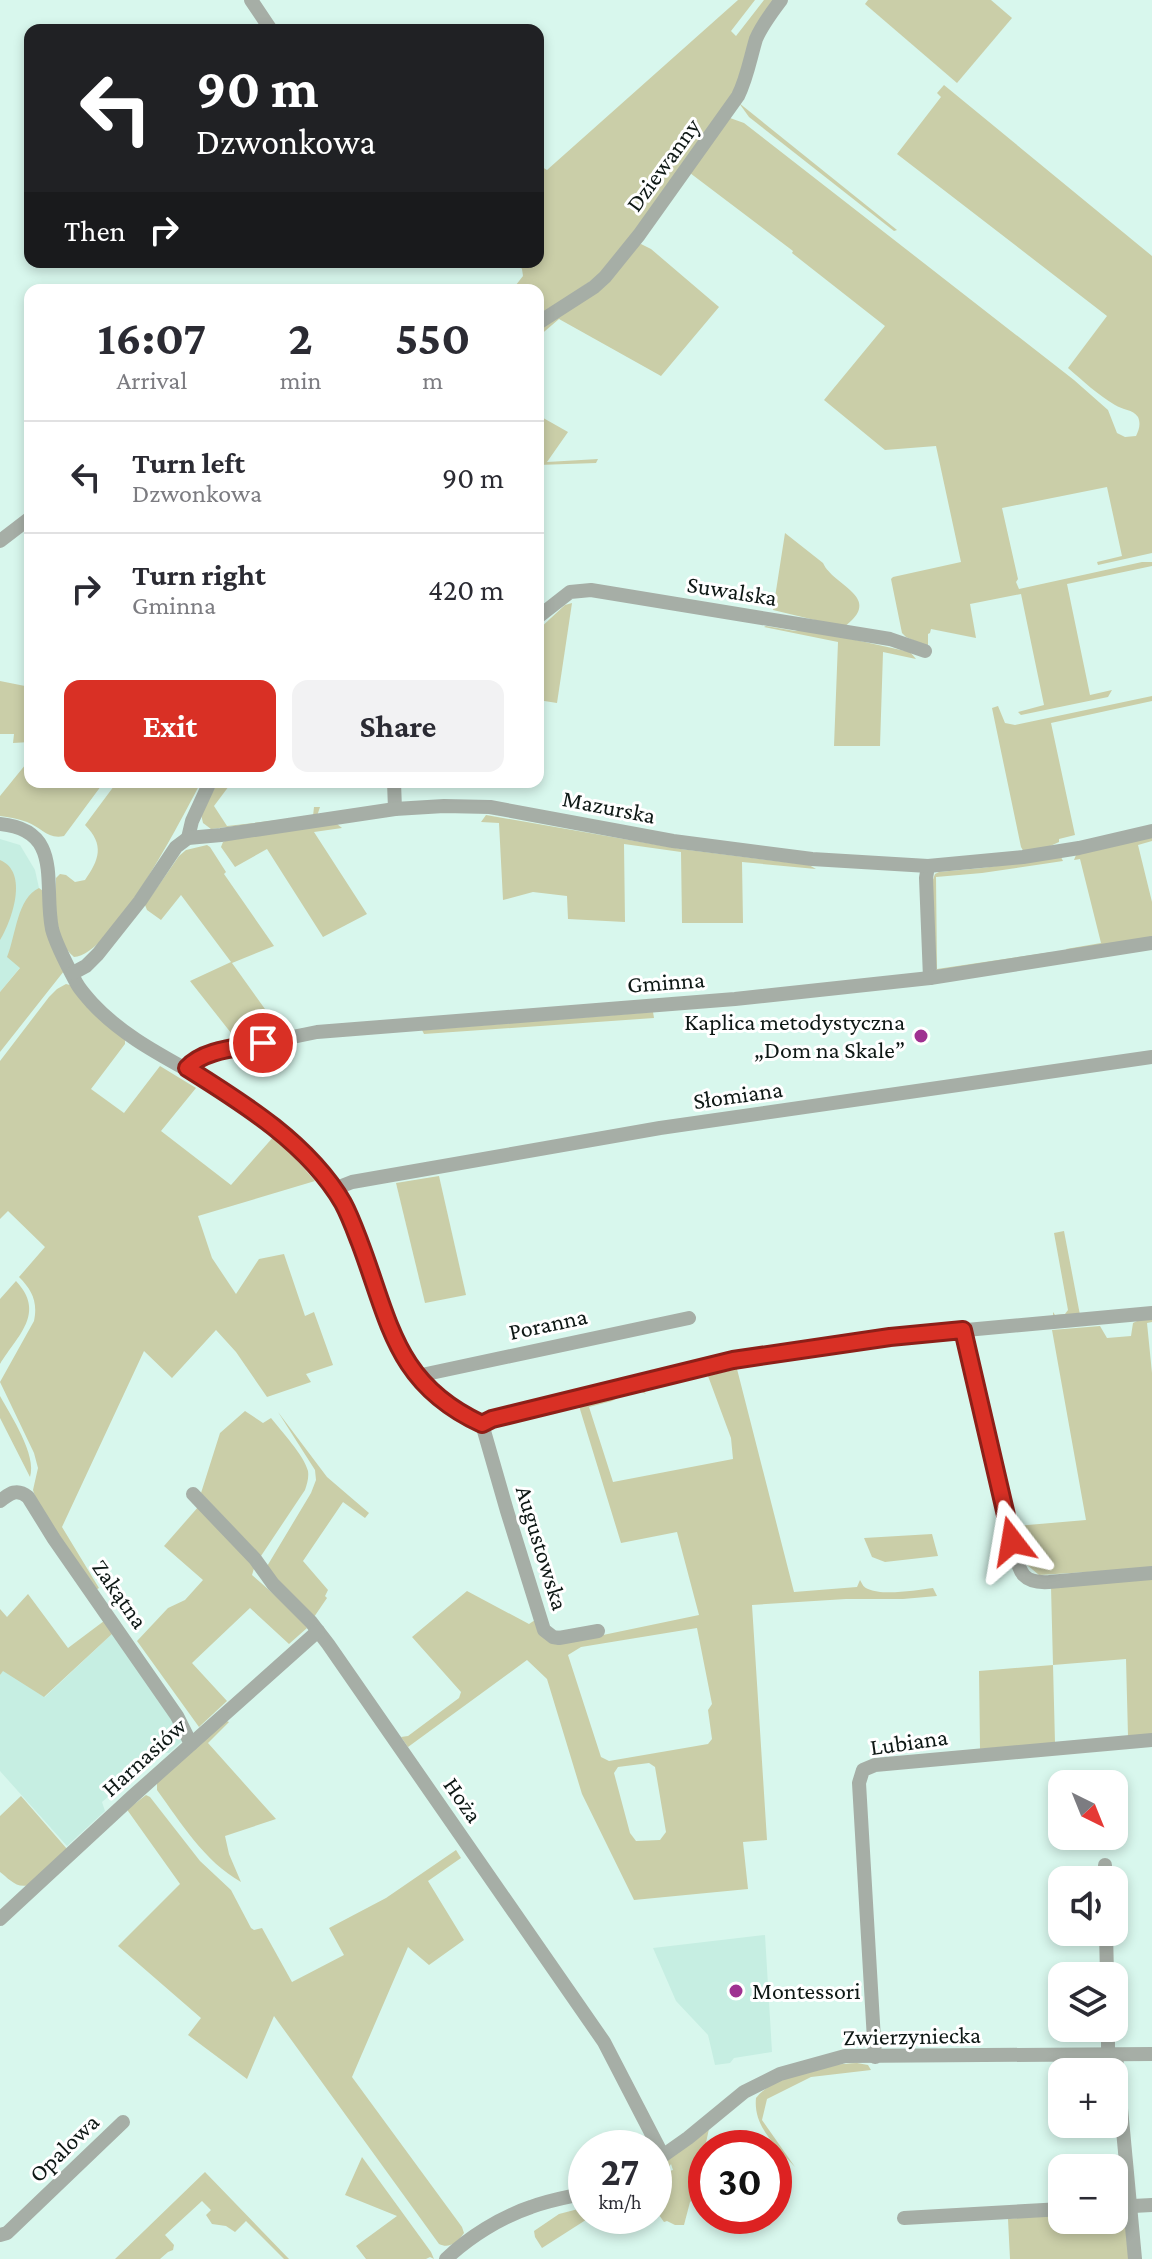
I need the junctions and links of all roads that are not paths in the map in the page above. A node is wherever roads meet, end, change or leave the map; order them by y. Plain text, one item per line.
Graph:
1 (251, 0) edge
2 (781, 0) edge
3 (267, 24) edge
4 (544, 319) edge
5 (24, 523) edge
6 (0, 541) edge
7 (544, 612) edge
8 (925, 651) dead end
9 (207, 788) edge
10 (394, 788) edge
11 (395, 809) junction
12 (0, 824) edge
13 (1152, 831) edge
14 (188, 838) junction
15 (928, 866) junction
16 (1152, 943) edge
17 (73, 973) junction
18 (930, 978) junction
19 (1152, 1057) edge
20 (187, 1068) junction
21 (334, 1189) junction
22 (1152, 1313) edge
23 (689, 1318) dead end
24 (963, 1330) junction
25 (417, 1376) junction
26 (482, 1424) junction
27 (193, 1494) dead end
28 (0, 1501) edge
29 (1152, 1573) edge
30 (318, 1631) junction
31 (598, 1631) dead end
32 (1152, 1740) edge
33 (191, 1744) junction
34 (0, 1919) edge
35 (1110, 2042) edge
36 (1152, 2054) edge
37 (1112, 2055) junction
38 (875, 2057) junction
39 (123, 2122) dead end
40 (645, 2130) edge
41 (672, 2149) edge
42 (568, 2198) edge
43 (1152, 2205) edge
44 (1130, 2206) junction
45 (1048, 2210) edge
46 (904, 2218) dead end
47 (0, 2235) edge
48 (446, 2259) edge
49 (1135, 2259) edge

1 - 3 street
2 - 4 street, Dziewanny
5 - 6 street
7 - 8 street, Suwalska
9 - 14 street
10 - 11 street
11 - 14 street, Mazurska
11 - 15 street, Mazurska
12 - 17 street
13 - 15 street, Mazurska
14 - 17 street
15 - 18 street
16 - 18 street, Gminna
17 - 20 street
18 - 20 street, Gminna
19 - 21 street, Słomiana
20 - 21 street
21 - 25 street
22 - 24 street
23 - 25 street, Poranna
24 - 26 street
24 - 29 street
25 - 26 street
26 - 31 street, Augustowska
27 - 30 street, Hoża
28 - 33 street, Zakątna
30 - 33 street, Harnasiów
30 - 40 street, Hoża
32 - 38 street, Lubiana
33 - 34 street, Harnasiów
35 - 37 street
36 - 37 street, Zwierzyniecka
37 - 38 street, Zwierzyniecka
37 - 44 street
38 - 41 street, Zwierzyniecka
39 - 47 street, Opalowa
42 - 48 street
43 - 44 street
44 - 49 street
45 - 46 street

